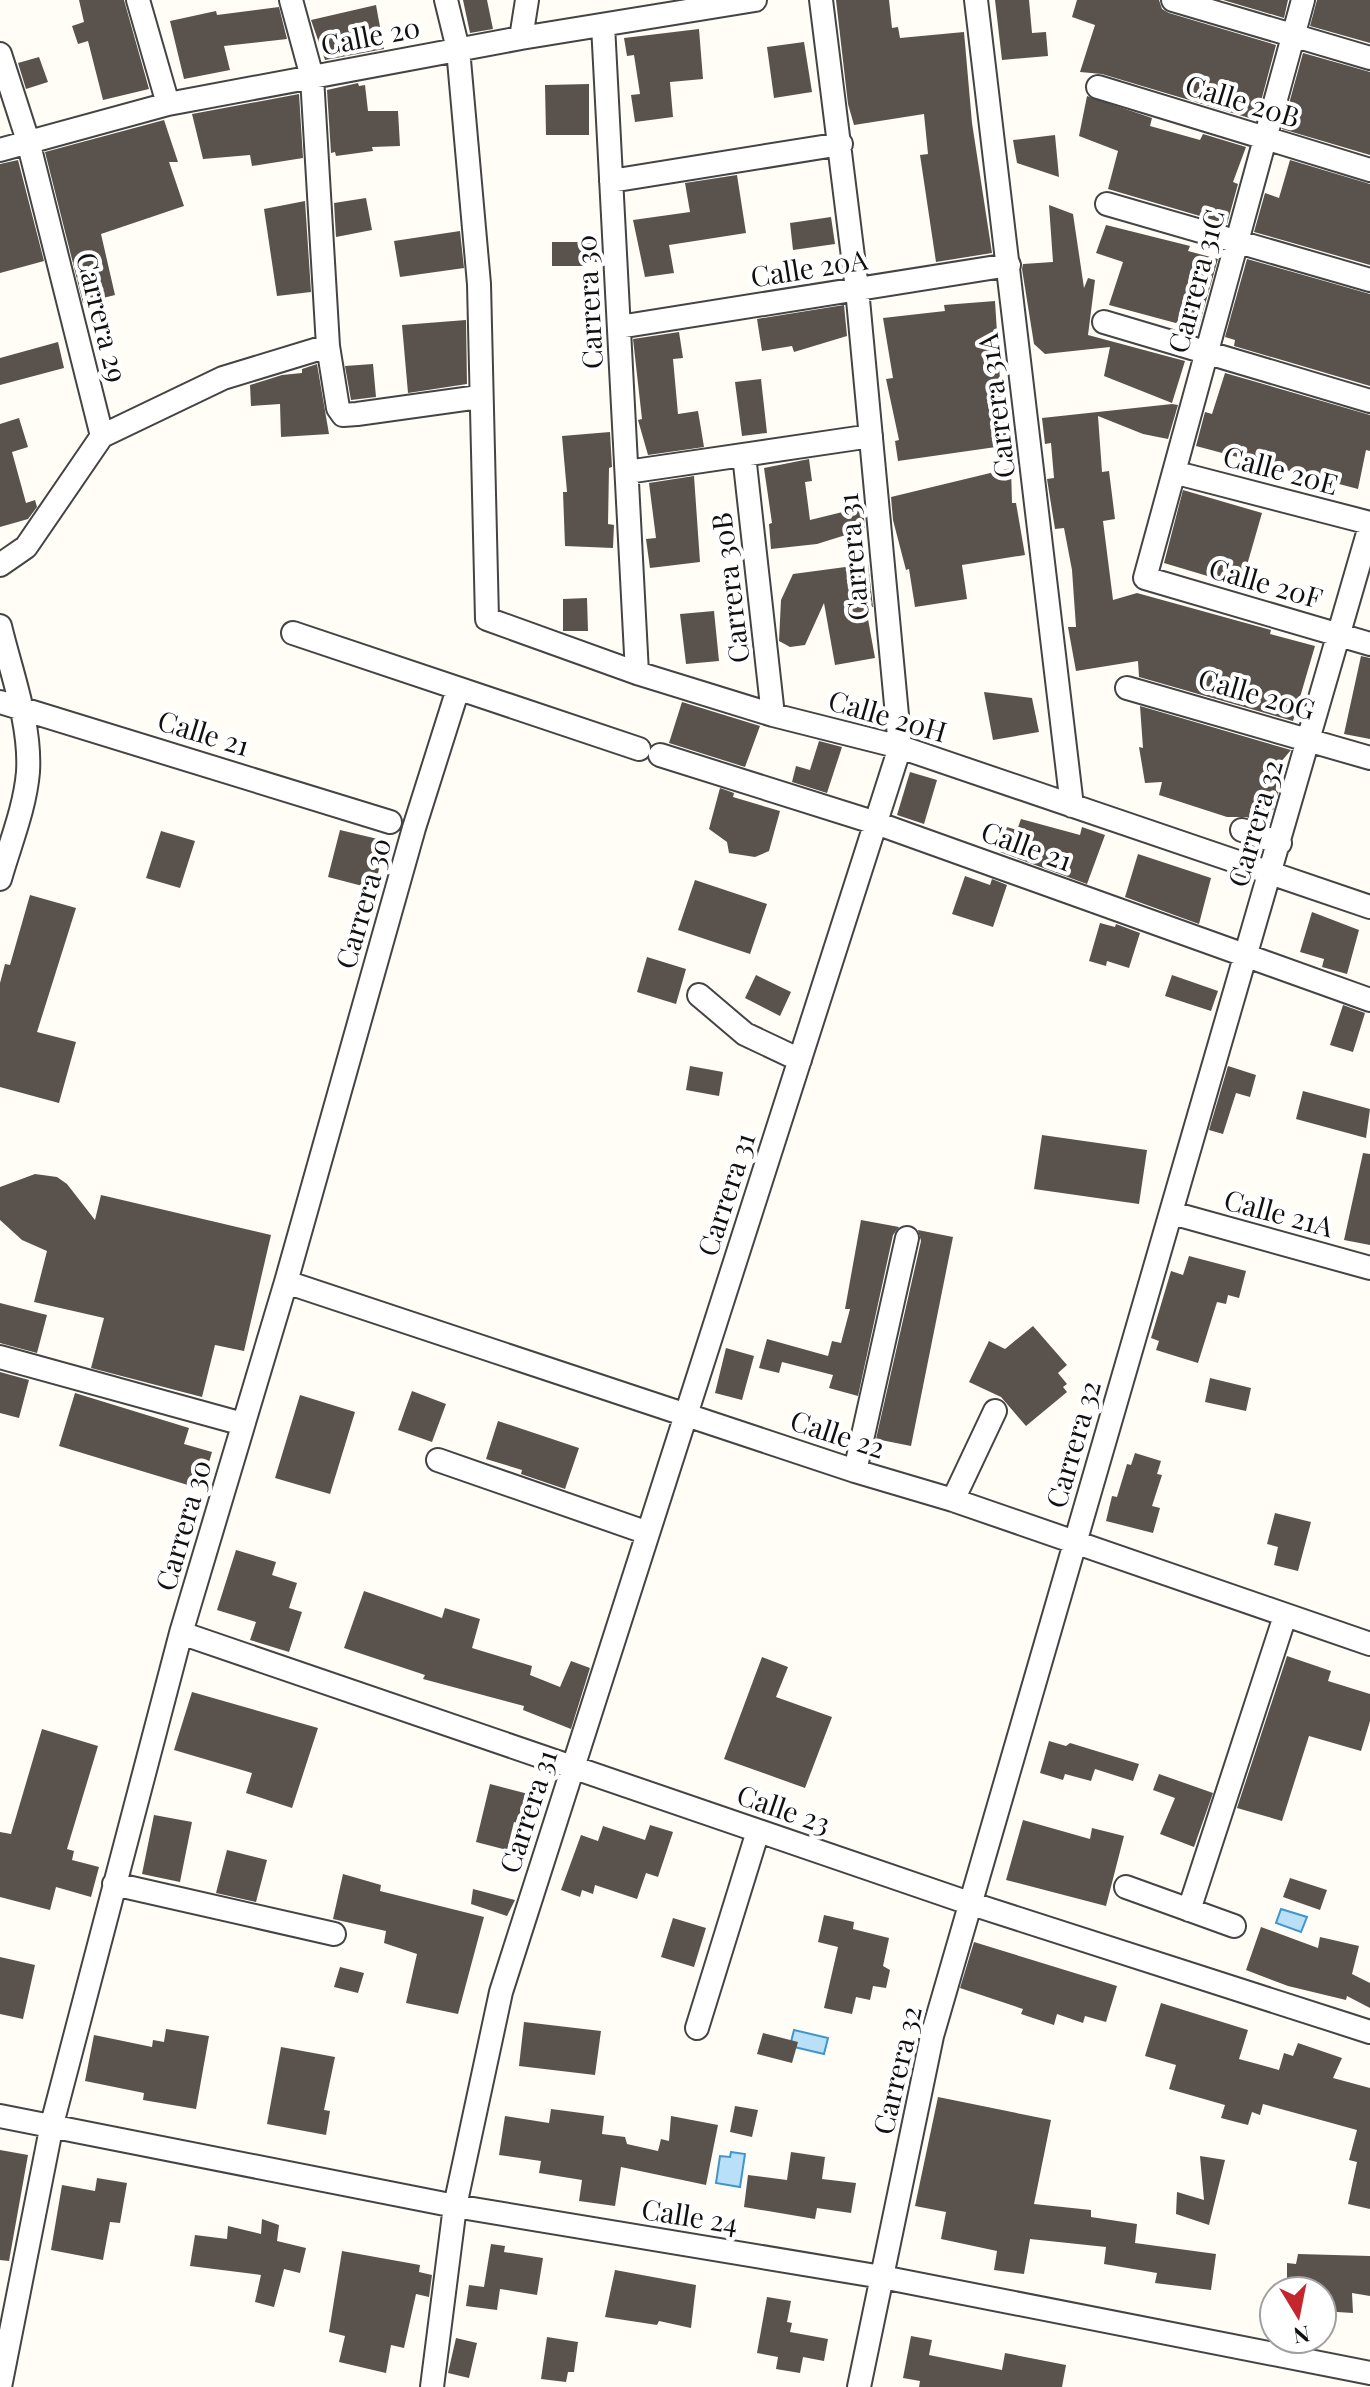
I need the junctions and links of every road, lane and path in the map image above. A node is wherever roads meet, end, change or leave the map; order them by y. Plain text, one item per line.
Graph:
1 (138, 0) edge
2 (291, 0) edge
3 (446, 0) edge
4 (527, 0) edge
5 (755, 0) edge
6 (821, 0) edge
7 (976, 0) edge
8 (1173, 0) edge
9 (1303, 0) edge
10 (664, 8) edge
11 (603, 25) junction
12 (1294, 35) junction
13 (521, 38) junction
14 (458, 49) junction
15 (0, 54) edge
16 (1370, 58) edge
17 (312, 77) junction
18 (1098, 87) dead end
19 (168, 104) junction
20 (1266, 138) junction
21 (28, 141) junction
22 (841, 144) junction
23 (0, 150) edge
24 (1370, 170) edge
25 (611, 181) junction
26 (1107, 204) dead end
27 (1237, 241) junction
28 (1009, 265) junction
29 (1370, 280) edge
30 (857, 289) junction
31 (1104, 322) dead end
32 (619, 327) junction
33 (328, 346) junction
34 (1207, 352) junction
35 (479, 397) junction
36 (1370, 401) edge
37 (102, 436) junction
38 (871, 436) junction
39 (744, 455) junction
40 (627, 472) junction
41 (1177, 473) junction
42 (1370, 524) edge
43 (0, 565) edge
44 (1145, 578) joint
45 (0, 626) edge
46 (293, 633) dead end
47 (1339, 635) junction
48 (1370, 644) edge
49 (637, 673) junction
50 (1127, 688) dead end
51 (458, 689) junction
52 (10, 706) edge
53 (773, 715) junction
54 (1309, 739) junction
55 (900, 747) junction
56 (1370, 758) edge
57 (1072, 806) junction
58 (390, 822) dead end
59 (876, 823) junction
60 (1242, 830) dead end
61 (1280, 843) junction
62 (1270, 876) junction
63 (0, 879) edge
64 (1370, 907) edge
65 (1248, 956) junction
66 (699, 995) dead end
67 (1370, 1000) edge
68 (800, 1060) junction
69 (1172, 1213) junction
70 (907, 1238) dead end
71 (1370, 1268) edge
72 (286, 1282) junction
73 (0, 1357) edge
74 (995, 1411) dead end
75 (686, 1413) junction
76 (243, 1424) junction
77 (438, 1460) dead end
78 (855, 1471) junction
79 (953, 1500) junction
80 (648, 1533) junction
81 (1074, 1544) junction
82 (1285, 1616) junction
83 (181, 1633) junction
84 (1370, 1644) edge
85 (573, 1765) junction
86 (758, 1831) junction
87 (114, 1884) junction
88 (1126, 1887) dead end
89 (969, 1903) junction
90 (1189, 1910) junction
91 (1234, 1926) dead end
92 (334, 1934) dead end
93 (697, 2028) dead end
94 (1370, 2032) edge
95 (0, 2116) edge
96 (52, 2124) junction
97 (455, 2206) junction
98 (882, 2277) junction
99 (1370, 2373) edge
100 (0, 2387) edge
101 (432, 2387) edge
102 (859, 2387) edge

1 - 19 street
2 - 17 street
3 - 14 street
4 - 13 street
5 - 10 street, Calle 20
6 - 22 street, Carrera 31
7 - 28 street, Carrera 31A
8 - 12 street
9 - 12 street, Carrera 31C
10 - 11 street, Calle 20
11 - 13 street, Calle 20
11 - 25 street, Carrera 30
12 - 16 street
12 - 20 street, Carrera 31C
13 - 14 street, Calle 20
14 - 17 street, Calle 20
14 - 35 street
15 - 21 street, Carrera 29
17 - 19 street, Calle 20
17 - 33 street
18 - 20 street, Calle 20B
19 - 21 street, Calle 20
20 - 24 street, Calle 20B
20 - 27 street, Carrera 31C
21 - 23 street, Calle 20
21 - 37 street, Carrera 29
22 - 25 street
22 - 30 street, Carrera 31
25 - 32 street, Carrera 30
26 - 27 street
27 - 29 street
27 - 34 street, Carrera 31C
28 - 30 street, Calle 20A
28 - 57 street, Carrera 31A
30 - 32 street, Calle 20A
30 - 38 street, Carrera 31
31 - 34 street
32 - 40 street, Carrera 30
33 - 35 street
33 - 37 street
34 - 36 street
34 - 41 street, Carrera 31C
35 - 49 street, Calle 20H
37 - 43 street
38 - 39 street
38 - 55 street, Carrera 31
39 - 40 street
39 - 53 street, Carrera 30B
40 - 49 street, Carrera 30
41 - 42 street, Calle 20E
41 - 44 street, Carrera 31C
42 - 47 street, Carrera 32
44 - 47 street, Calle 20F
45 - 52 street
46 - 51 street, Calle 21
47 - 48 street, Calle 20F
47 - 54 street, Carrera 32
49 - 53 street, Calle 20H
50 - 54 street, Calle 20G
51 - 59 street, Calle 21
51 - 72 street, Carrera 30
52 - 58 street, Calle 21
52 - 63 street
53 - 55 street, Calle 20H
54 - 56 street, Calle 20G
54 - 61 street, Carrera 32
55 - 57 street, Calle 20H
55 - 59 street, Carrera 31
57 - 62 street, Calle 20H
59 - 65 street, Calle 21
59 - 68 street, Carrera 31
60 - 61 street
61 - 62 street, Carrera 32
62 - 64 street, Calle 20H
62 - 65 street, Carrera 32
65 - 67 street, Calle 21
65 - 69 street, Carrera 32
66 - 68 street
68 - 75 street, Carrera 31
69 - 71 street, Calle 21A
69 - 81 street, Carrera 32
70 - 78 street
72 - 75 street, Calle 22
72 - 76 street, Carrera 30
73 - 76 street
74 - 79 street
75 - 78 street, Calle 22
75 - 80 street, Carrera 31
76 - 83 street, Carrera 30
77 - 80 street
78 - 79 street, Calle 22
79 - 81 street, Calle 22
80 - 85 street, Carrera 31
81 - 82 street, Calle 22
81 - 89 street, Carrera 32
82 - 84 street, Calle 22
82 - 90 street
83 - 85 street, Calle 23
83 - 87 street, Carrera 30
85 - 86 street, Calle 23
85 - 97 street, Carrera 31
86 - 89 street, Calle 23
86 - 93 street
87 - 92 street
87 - 96 street, Carrera 30
88 - 90 street
89 - 94 street, Calle 23
89 - 98 street, Carrera 32
90 - 91 street
95 - 96 street, Calle 24
96 - 97 street, Calle 24
96 - 100 street, Carrera 30
97 - 98 street, Calle 24
97 - 101 street, Carrera 31
98 - 99 street, Calle 24
98 - 102 street, Carrera 32

